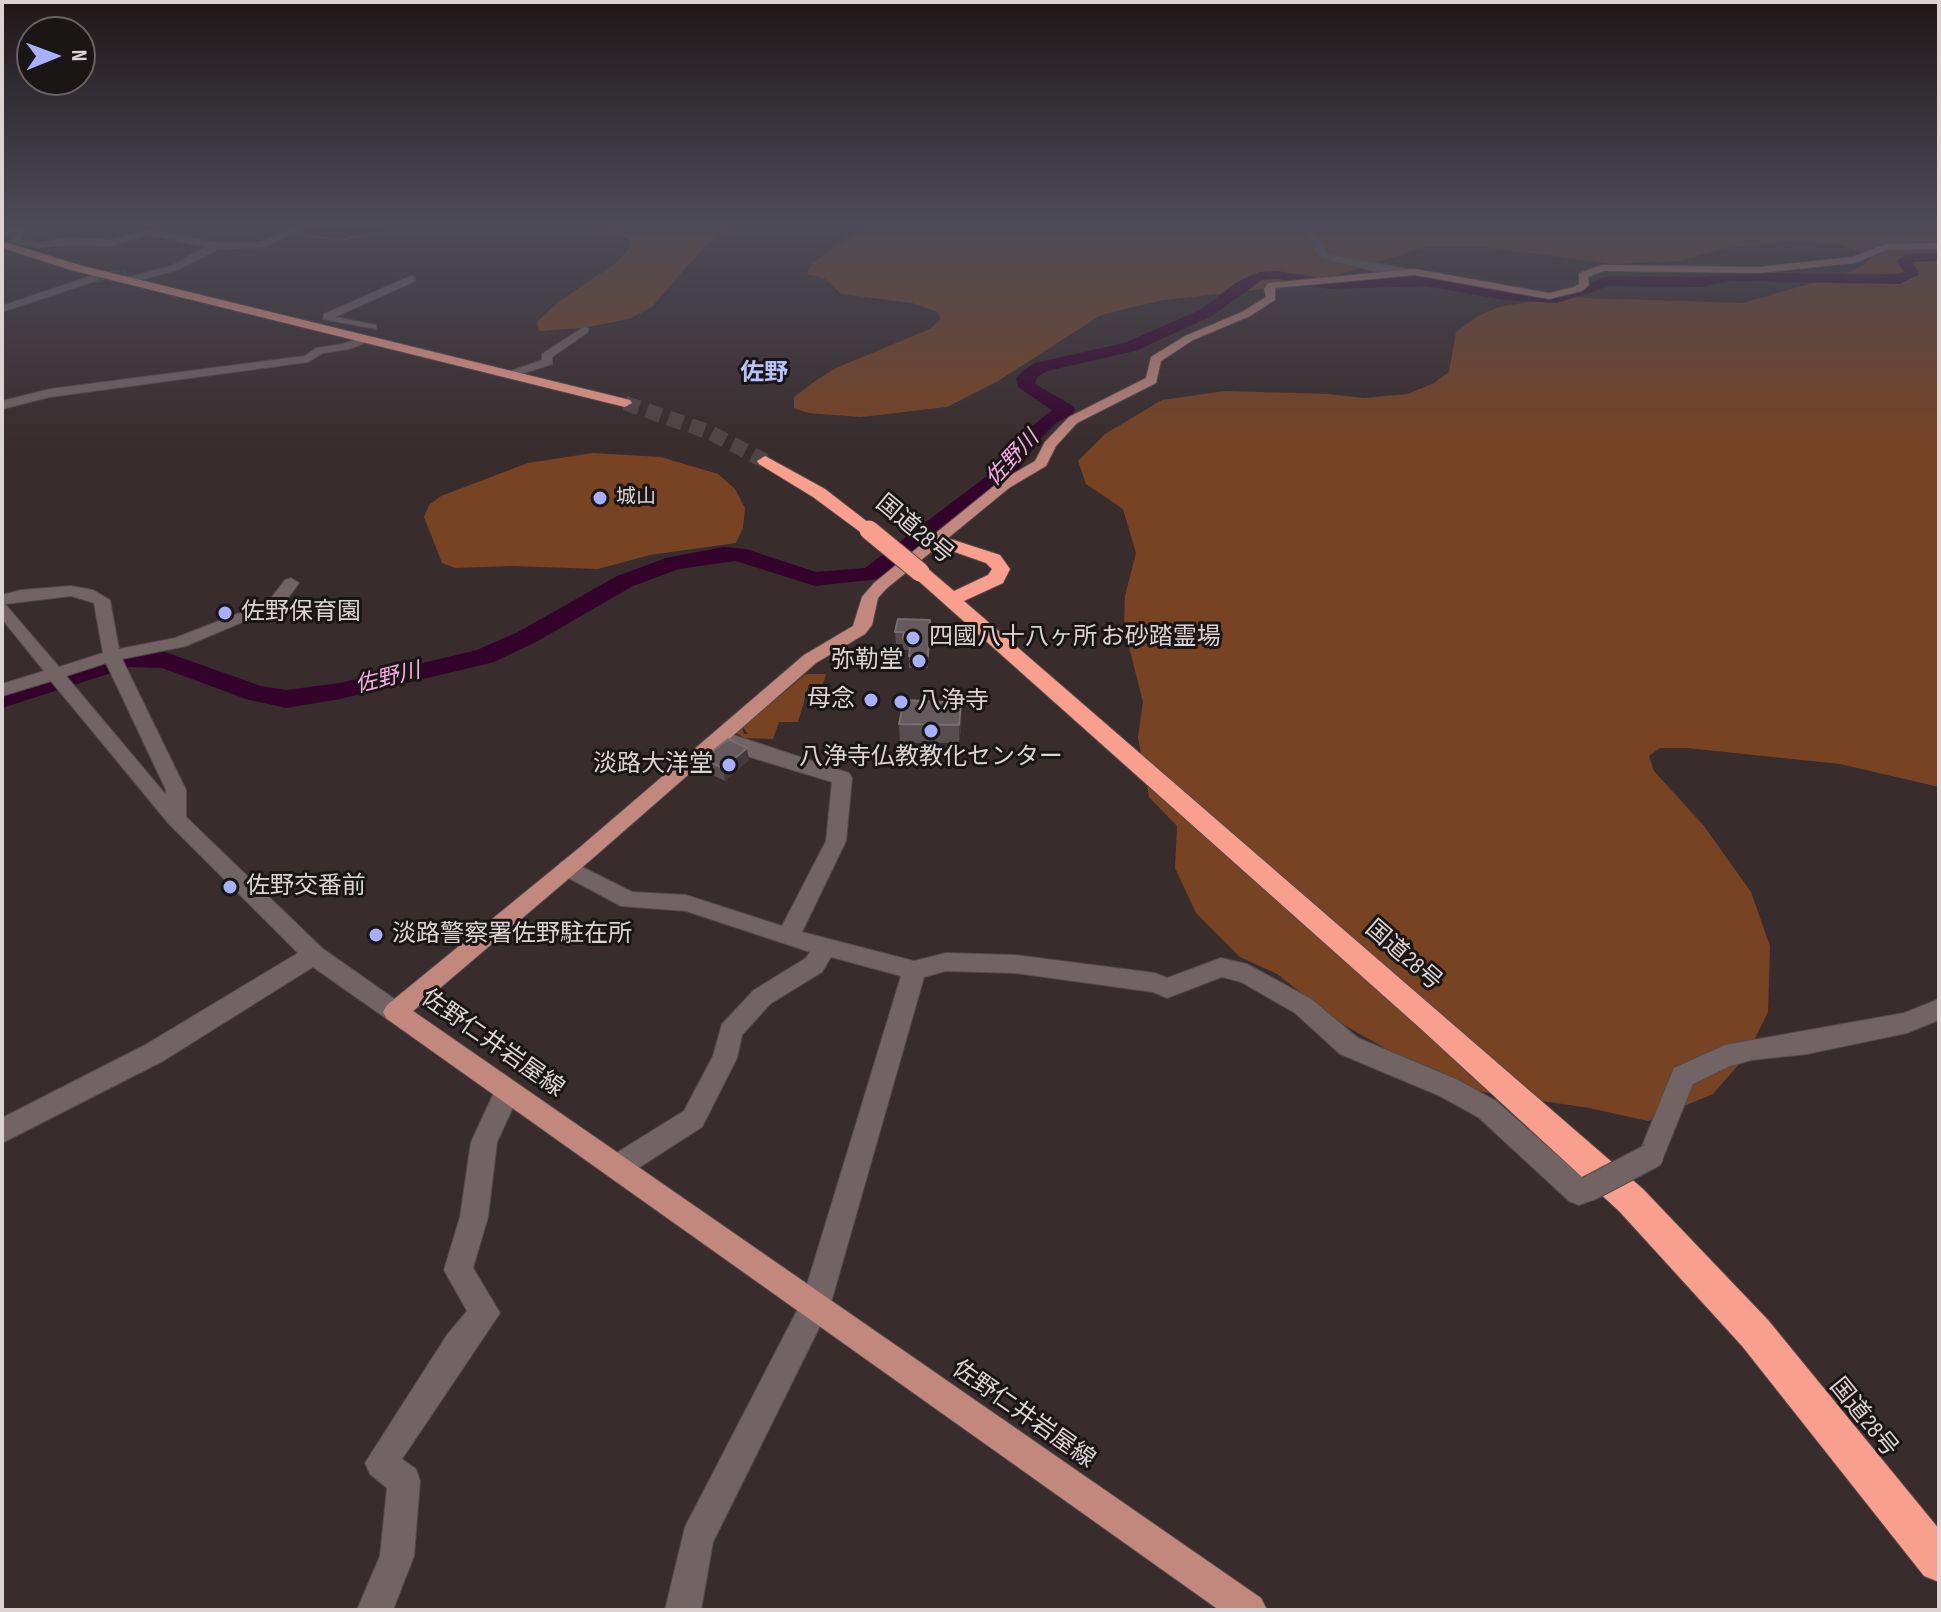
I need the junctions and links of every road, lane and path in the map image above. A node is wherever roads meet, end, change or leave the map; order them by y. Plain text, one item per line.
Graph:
1 (31, 299) edge
2 (199, 299) edge
3 (369, 299) edge
4 (1269, 299) edge
5 (2, 309) edge
6 (584, 330) dead end
7 (369, 333) junction
8 (509, 374) junction
9 (2, 395) edge
10 (625, 403) tunnel mouth
11 (8, 404) edge
12 (765, 461) tunnel mouth
13 (938, 540) junction
14 (291, 583) dead end
15 (2, 600) edge
16 (950, 600) junction
17 (2, 608) edge
18 (114, 661) junction
19 (58, 678) junction
20 (2, 690) edge
21 (720, 736) junction
22 (176, 819) junction
23 (568, 868) junction
24 (788, 937) junction
25 (825, 948) junction
26 (314, 955) junction
27 (914, 970) junction
28 (1939, 1009) edge
29 (395, 1012) junction
30 (507, 1092) junction
31 (2, 1131) edge
32 (617, 1167) junction
33 (815, 1306) junction
34 (1939, 1561) edge
35 (375, 1610) edge
36 (683, 1610) edge
37 (1249, 1610) edge

1 - 5 street
2 - 7 highway
3 - 7 street
4 - 13 main road, 佐野仁井岩屋線
6 - 8 street
7 - 8 highway
7 - 11 street
8 - 10 highway
9 - 11 street
12 - 16 highway, 国道28号, bridge
13 - 16 highway
13 - 21 main road, 佐野仁井岩屋線
14 - 18 street
15 - 18 street
16 - 34 highway, 国道28号
17 - 19 street
18 - 19 street
18 - 22 street
19 - 20 street
19 - 22 street
21 - 23 main road, 佐野仁井岩屋線
21 - 24 street
22 - 26 street
23 - 24 street
23 - 29 main road, 佐野仁井岩屋線
24 - 25 street
25 - 27 street
25 - 32 street
26 - 29 street
26 - 31 street
27 - 28 street, bridge
27 - 33 street
29 - 30 main road, 佐野仁井岩屋線
30 - 32 main road, 佐野仁井岩屋線
30 - 35 street
32 - 33 main road, 佐野仁井岩屋線
33 - 36 street
33 - 37 main road, 佐野仁井岩屋線

